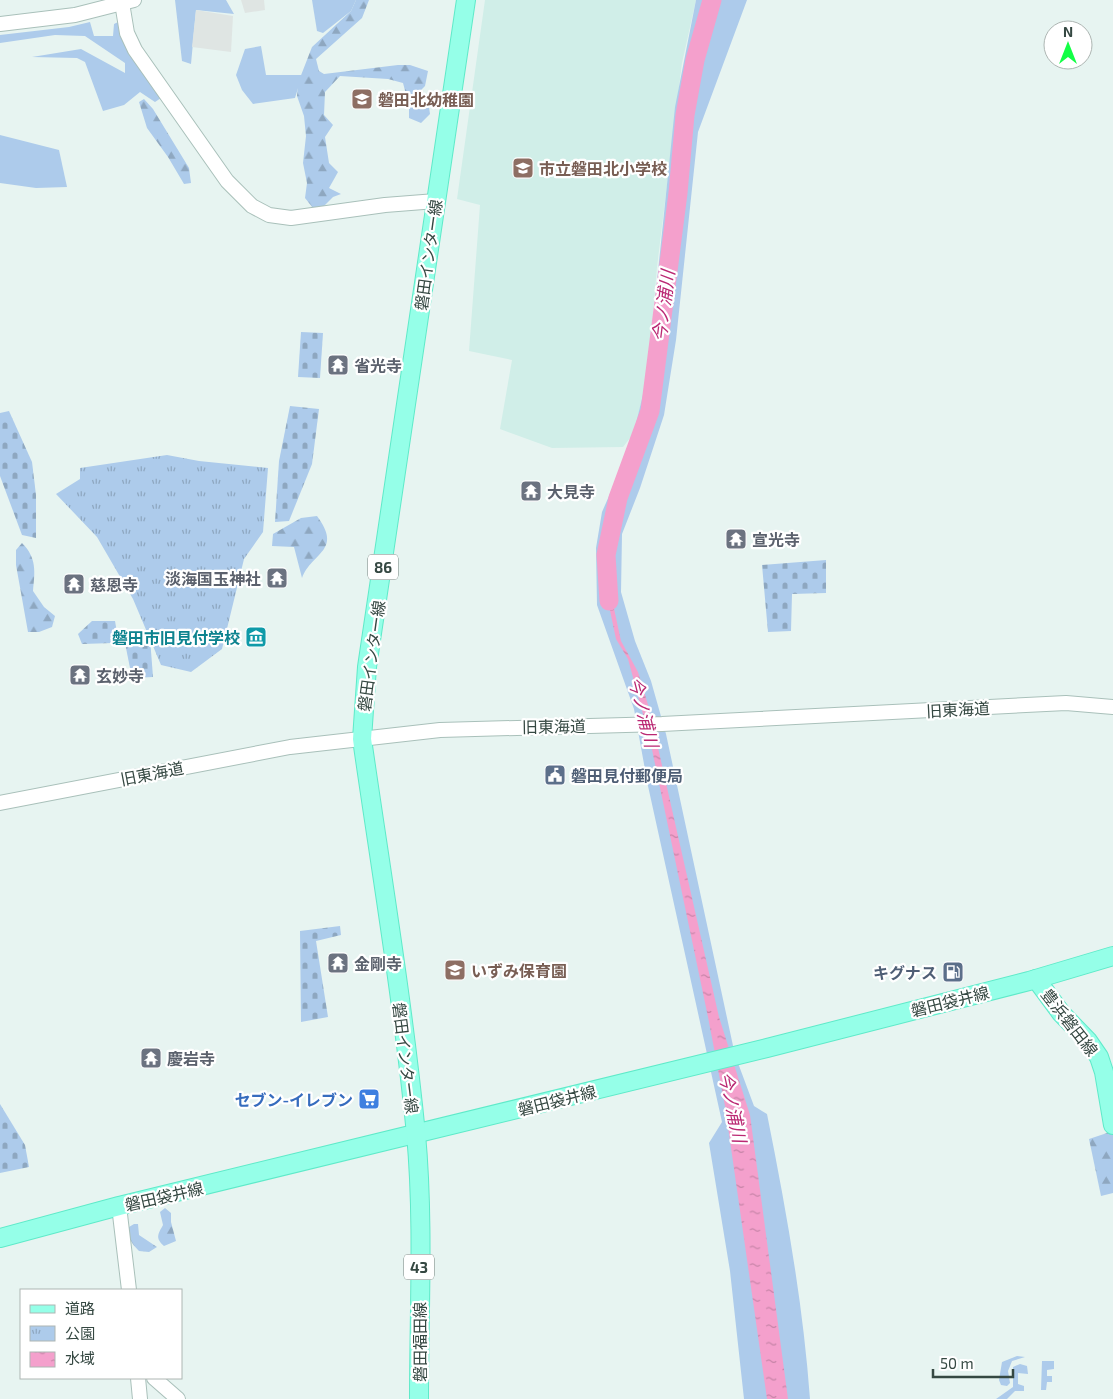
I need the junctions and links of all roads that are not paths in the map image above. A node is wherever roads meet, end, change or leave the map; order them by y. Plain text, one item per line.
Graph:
1 (466, 0) edge
2 (128, 2) edge
3 (0, 24) edge
4 (436, 201) junction
5 (1113, 707) edge
6 (362, 739) junction
7 (0, 803) edge
8 (1113, 956) edge
9 (1036, 979) junction
10 (1113, 1125) edge
11 (416, 1135) junction
12 (119, 1206) junction
13 (0, 1238) edge
14 (129, 1289) edge
15 (138, 1379) edge
16 (155, 1379) edge
17 (140, 1399) edge
18 (178, 1399) edge
19 (419, 1399) edge

1 - 4 main road, 磐田インター線 / 86
2 - 3 street
2 - 4 street
4 - 6 main road, 磐田インター線 / 86
5 - 6 street, 旧東海道
6 - 7 street, 旧東海道
6 - 11 main road, 磐田インター線 / 86
8 - 9 main road, 磐田袋井線
9 - 10 main road, 豊浜磐田線
9 - 11 main road, 磐田袋井線
11 - 12 main road, 磐田袋井線
11 - 19 main road, 磐田福田線 / 43
12 - 13 main road, 磐田袋井線
12 - 14 street
15 - 17 street
16 - 18 street

